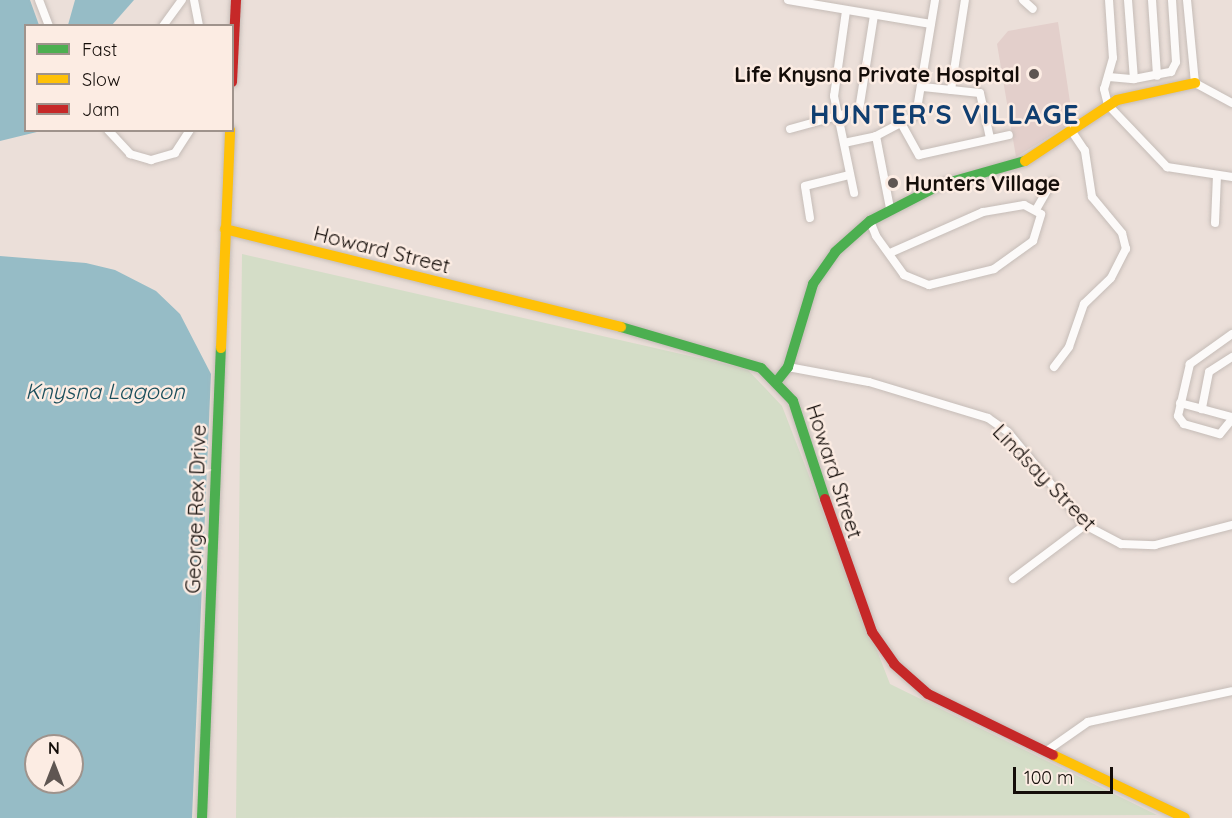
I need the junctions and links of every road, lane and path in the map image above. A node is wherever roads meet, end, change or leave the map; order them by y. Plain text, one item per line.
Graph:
1 (39, 0) edge
2 (182, 0) edge
3 (194, 0) edge
4 (236, 0) edge
5 (788, 0) edge
6 (935, 0) edge
7 (965, 0) edge
8 (1023, 0) edge
9 (1109, 0) edge
10 (1128, 0) edge
11 (1152, 0) edge
12 (1172, 0) edge
13 (1187, 0) edge
14 (1033, 9) dead end
15 (846, 11) junction
16 (874, 15) junction
17 (48, 24) edge
18 (164, 24) edge
19 (199, 24) edge
20 (931, 24) junction
21 (234, 41) edge
22 (1157, 76) junction
23 (1109, 77) junction
24 (1134, 79) junction
25 (1196, 83) junction
26 (923, 87) junction
27 (951, 90) junction
28 (1232, 103) edge
29 (1108, 105) junction
30 (838, 120) junction
31 (901, 123) junction
32 (790, 129) dead end
33 (110, 132) edge
34 (189, 132) edge
35 (230, 132) edge
36 (1073, 133) junction
37 (1009, 135) dead end
38 (876, 136) junction
39 (990, 138) junction
40 (844, 143) junction
41 (849, 175) junction
42 (1217, 176) junction
43 (1232, 177) edge
44 (1052, 182) dead end
45 (854, 193) dead end
46 (890, 208) junction
47 (1037, 208) junction
48 (810, 218) dead end
49 (870, 221) junction
50 (1215, 223) dead end
51 (225, 230) junction
52 (890, 253) junction
53 (1232, 334) edge
54 (1232, 357) edge
55 (788, 367) junction
56 (1054, 367) dead end
57 (777, 381) junction
58 (1180, 403) junction
59 (1203, 409) junction
60 (1232, 418) edge
61 (1085, 525) junction
62 (1232, 525) edge
63 (1013, 579) dead end
64 (1232, 691) edge
65 (1048, 750) junction
66 (202, 818) edge
67 (1185, 818) edge

1 - 17 street
2 - 18 street
3 - 19 street
4 - 21 street
5 - 15 street
6 - 20 street
7 - 27 street
8 - 14 street
9 - 23 street
10 - 24 street
11 - 22 street
12 - 22 street
13 - 25 street
15 - 16 street
15 - 30 street
16 - 20 street
16 - 30 street
20 - 26 street
22 - 24 street
23 - 24 street
23 - 29 street
25 - 28 street
25 - 29 street
26 - 27 street
26 - 31 street
27 - 39 street
29 - 36 street
29 - 42 street
30 - 32 street
30 - 40 street
31 - 38 street
31 - 39 street
33 - 34 street
35 - 51 street, George Rex Drive
36 - 46 street
36 - 56 street
37 - 39 street
38 - 40 street
38 - 46 street
40 - 41 street
41 - 45 street
41 - 48 street
42 - 43 street
42 - 50 street
44 - 47 street
46 - 49 street
47 - 52 street
47 - 52 street
49 - 52 street
49 - 55 street
51 - 57 street, Howard Street
51 - 66 street, George Rex Drive
53 - 58 street
54 - 59 street
55 - 57 street
55 - 61 street, Lindsay Street
57 - 65 street, Howard Street
58 - 59 street
58 - 60 street
59 - 60 street
61 - 62 street, Lindsay Street
61 - 63 street
64 - 65 street
65 - 67 street, Howard Street

